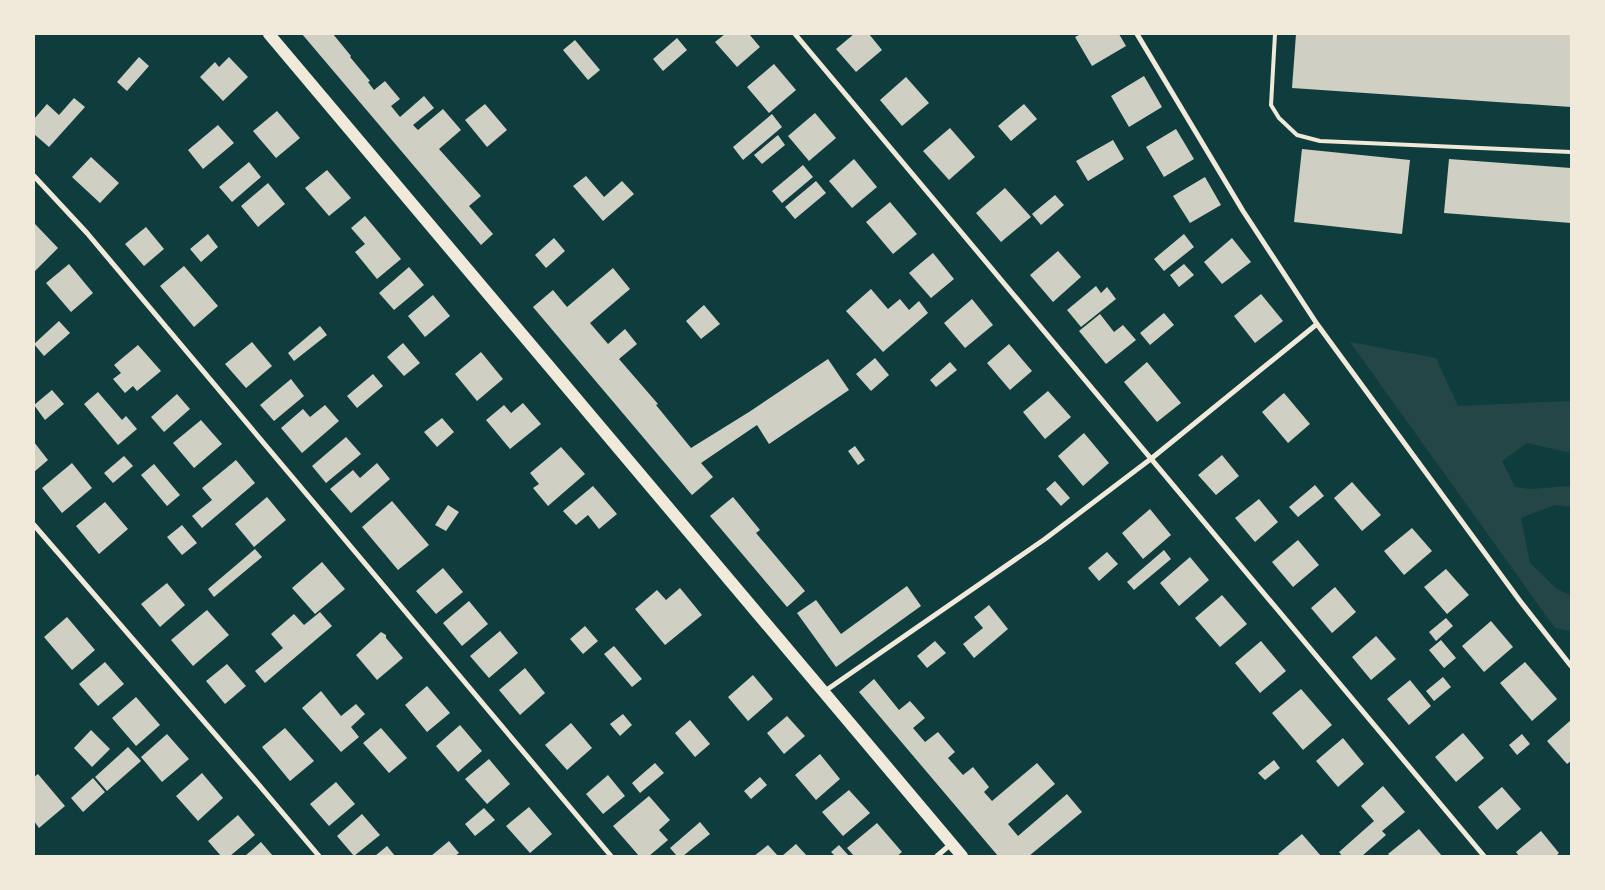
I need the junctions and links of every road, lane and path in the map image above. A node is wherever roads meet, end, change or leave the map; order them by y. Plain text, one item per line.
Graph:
1 (269, 34) edge
2 (795, 34) edge
3 (1137, 34) edge
4 (1275, 34) edge
5 (1571, 152) edge
6 (34, 176) edge
7 (1317, 324) junction
8 (1152, 458) junction
9 (34, 525) edge
10 (1571, 666) edge
11 (824, 692) junction
12 (951, 844) junction
13 (319, 856) edge
14 (611, 856) edge
15 (936, 856) edge
16 (962, 856) edge
17 (1484, 856) edge

1 - 11 main road
2 - 8 street
3 - 7 street
4 - 5 lane
6 - 14 street
7 - 8 street
7 - 10 street
8 - 11 street
8 - 17 street
9 - 13 street
11 - 12 main road
12 - 15 street
12 - 16 main road

